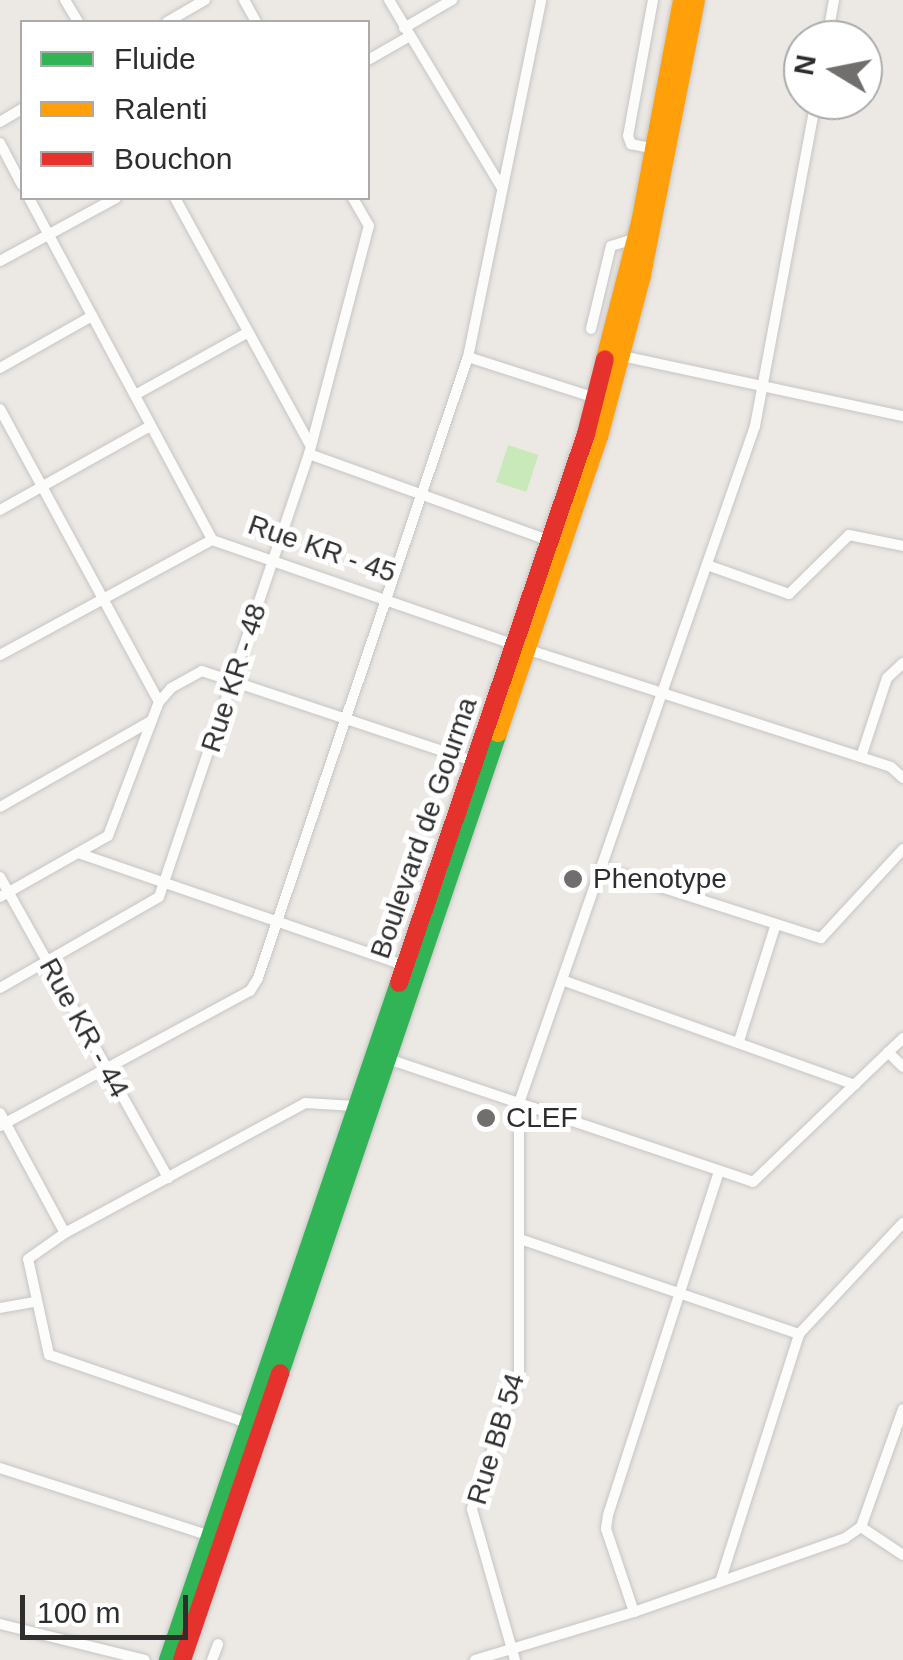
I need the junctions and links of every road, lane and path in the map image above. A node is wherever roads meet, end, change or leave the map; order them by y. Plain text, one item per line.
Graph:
1 (205, 0) edge
2 (389, 0) edge
3 (452, 0) edge
4 (541, 0) edge
5 (653, 0) edge
6 (682, 0) edge
7 (696, 0) edge
8 (170, 20) edge
9 (648, 26) junction
10 (677, 30) junction
11 (407, 32) junction
12 (370, 59) edge
13 (812, 120) edge
14 (0, 143) edge
15 (655, 150) junction
16 (20, 181) edge
17 (503, 189) junction
18 (30, 200) edge
19 (112, 200) edge
20 (176, 200) edge
21 (354, 200) edge
22 (48, 234) junction
23 (637, 238) junction
24 (0, 261) edge
25 (92, 316) junction
26 (591, 329) dead end
27 (247, 333) junction
28 (622, 356) junction
29 (468, 357) junction
30 (0, 368) edge
31 (762, 389) junction
32 (135, 395) junction
33 (596, 398) junction
34 (0, 409) edge
35 (903, 416) edge
36 (150, 426) junction
37 (310, 450) junction
38 (42, 487) junction
39 (423, 496) junction
40 (0, 510) edge
41 (212, 540) junction
42 (551, 542) junction
43 (903, 546) edge
44 (273, 560) junction
45 (707, 565) junction
46 (102, 600) junction
47 (388, 600) junction
48 (523, 648) junction
49 (0, 656) edge
50 (903, 663) edge
51 (233, 680) junction
52 (662, 693) junction
53 (159, 702) junction
54 (348, 719) junction
55 (153, 720) junction
56 (861, 757) junction
57 (476, 762) junction
58 (903, 778) edge
59 (0, 806) edge
60 (903, 848) edge
61 (78, 853) junction
62 (601, 868) junction
63 (0, 877) edge
64 (165, 882) junction
65 (4, 895) edge
66 (278, 922) junction
67 (776, 927) junction
68 (46, 961) junction
69 (406, 966) junction
70 (562, 980) junction
71 (0, 988) edge
72 (903, 1038) edge
73 (739, 1042) junction
74 (888, 1052) junction
75 (388, 1059) junction
76 (903, 1067) edge
77 (106, 1068) junction
78 (855, 1084) junction
79 (519, 1104) junction
80 (355, 1106) junction
81 (2, 1121) edge
82 (720, 1171) junction
83 (168, 1178) junction
84 (903, 1223) edge
85 (65, 1234) junction
86 (520, 1239) junction
87 (680, 1295) junction
88 (35, 1302) junction
89 (0, 1308) edge
90 (799, 1334) junction
91 (903, 1409) edge
92 (247, 1422) junction
93 (0, 1468) edge
94 (861, 1526) junction
95 (210, 1536) junction
96 (903, 1555) edge
97 (721, 1579) junction
98 (634, 1612) junction
99 (0, 1624) edge
100 (218, 1644) dead end
101 (513, 1654) edge
102 (126, 1657) edge
103 (145, 1660) edge
104 (168, 1660) edge
105 (182, 1660) edge
106 (212, 1660) edge
107 (475, 1660) edge

1 - 8 street
2 - 11 street
3 - 11 street
4 - 17 street
5 - 9 street
6 - 10 highway, Boulevard de Gourma
7 - 28 highway, Boulevard de Gourma
9 - 10 street
9 - 15 street
10 - 15 highway, Boulevard de Gourma
11 - 12 street
11 - 17 street
13 - 31 street, Rue BB 54
14 - 16 street
15 - 23 highway, Boulevard de Gourma
17 - 29 street
18 - 22 street
19 - 22 street
20 - 27 street
21 - 37 street, Rue KR - 48
22 - 24 street
22 - 25 street
23 - 26 street
23 - 33 highway, Boulevard de Gourma
25 - 30 street
25 - 32 street
27 - 32 street
27 - 37 street
28 - 31 street
28 - 48 highway, Boulevard de Gourma
29 - 33 street
29 - 39 street
31 - 35 street
31 - 45 street, Rue BB 54
32 - 36 street
33 - 42 highway, Boulevard de Gourma
34 - 38 street
36 - 38 street
36 - 41 street
37 - 39 street
37 - 44 street, Rue KR - 48
38 - 40 street
38 - 46 street
39 - 42 street
39 - 47 street
41 - 44 street, Rue KR - 45
41 - 46 street, Rue KR - 45
42 - 48 highway, Boulevard de Gourma
43 - 45 street
44 - 47 street, Rue KR - 45
44 - 51 street, Rue KR - 48
45 - 52 street, Rue BB 54
46 - 49 street, Rue KR - 45
46 - 53 street
47 - 48 street, Rue KR - 45
47 - 54 street
48 - 52 street, Rue KR - 45
48 - 57 highway, Boulevard de Gourma
48 - 75 highway, Boulevard de Gourma
50 - 56 street
51 - 53 street
51 - 54 street
51 - 64 street, Rue KR - 48
52 - 56 street, Rue KR - 45
52 - 62 street, Rue BB 54
53 - 55 street
54 - 57 street
54 - 66 street
55 - 59 street
55 - 61 street
56 - 58 street, Rue KR - 45
57 - 69 highway, Boulevard de Gourma
60 - 67 street
61 - 64 street
61 - 65 street
62 - 67 street
62 - 70 street, Rue BB 54
63 - 65 street, Rue KR - 44
64 - 66 street
64 - 68 street, Rue KR - 48
65 - 68 street, Rue KR - 44
66 - 69 street
66 - 77 street
67 - 73 street
68 - 71 street
68 - 77 street, Rue KR - 44
69 - 80 highway, Boulevard de Gourma
70 - 73 street
70 - 79 street, Rue BB 54
72 - 74 street
73 - 78 street
74 - 76 street
74 - 78 street
75 - 79 street
75 - 105 highway, Boulevard de Gourma
77 - 81 street
77 - 83 street, Rue KR - 44
78 - 82 street
79 - 82 street
79 - 86 street, Rue BB 54
80 - 83 street
80 - 92 highway, Boulevard de Gourma
81 - 85 street
82 - 87 street
83 - 85 street
84 - 90 street
85 - 88 street
86 - 87 street
86 - 101 street, Rue BB 54
87 - 90 street
87 - 98 street
88 - 89 street
88 - 92 street
90 - 97 street
91 - 94 street
92 - 95 highway, Boulevard de Gourma
93 - 95 street
94 - 96 street
94 - 97 street
95 - 104 highway, Boulevard de Gourma
97 - 98 street
98 - 101 street
99 - 102 street
100 - 106 street
101 - 107 street
102 - 103 street

